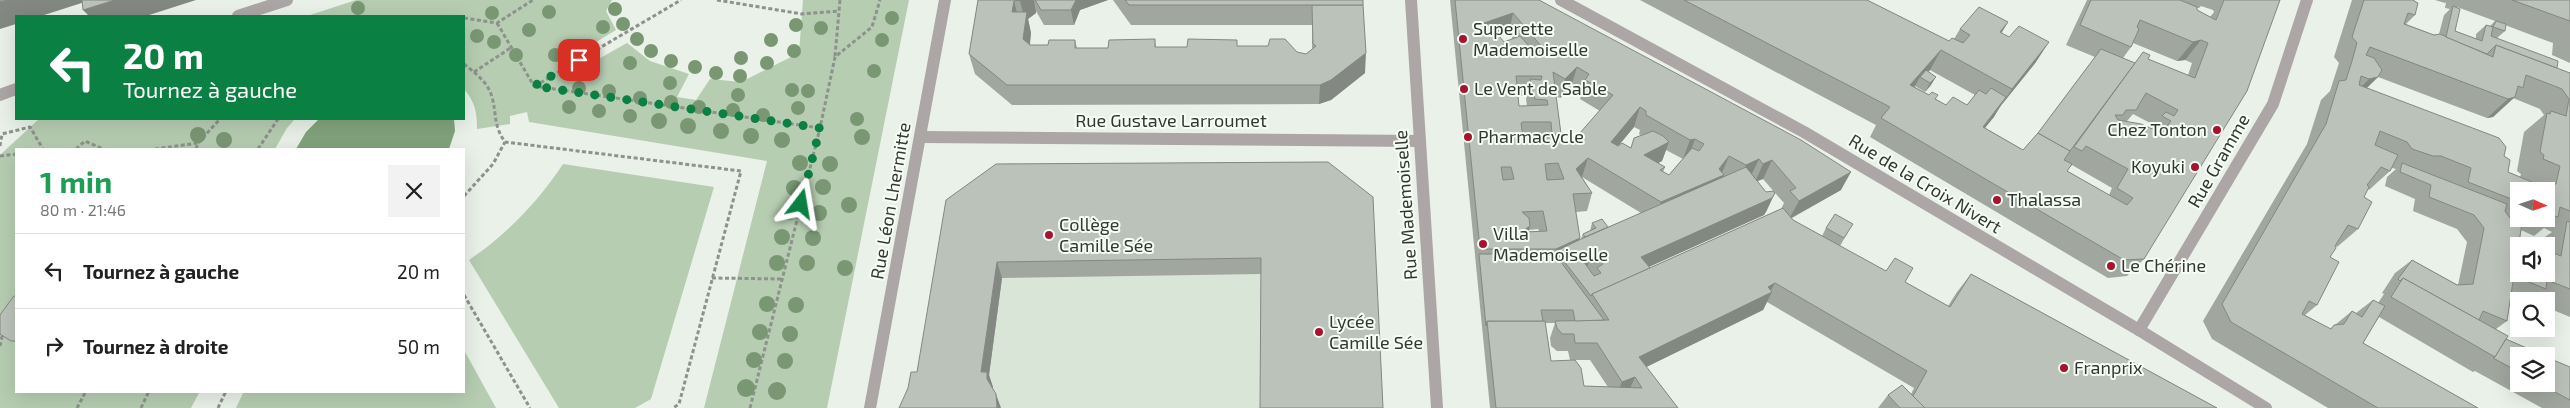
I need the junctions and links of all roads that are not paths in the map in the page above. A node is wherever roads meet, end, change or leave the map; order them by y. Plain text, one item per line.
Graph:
1 (287, 0) edge
2 (945, 0) edge
3 (1411, 0) edge
4 (1560, 0) edge
5 (2307, 0) edge
6 (241, 15) edge
7 (15, 89) edge
8 (0, 94) edge
9 (921, 138) junction
10 (1420, 141) junction
11 (2140, 330) junction
12 (870, 408) edge
13 (1437, 408) edge
14 (2266, 408) edge

1 - 6 street
2 - 9 street, Rue Léon Lhermitte
3 - 10 street, Rue Mademoiselle
4 - 11 street, Rue de la Croix Nivert
5 - 11 street, Rue Gramme
7 - 8 street
9 - 10 street, Rue Gustave Larroumet
9 - 12 street, Rue Léon Lhermitte
10 - 13 street, Rue Mademoiselle
11 - 14 street, Rue de la Croix Nivert

